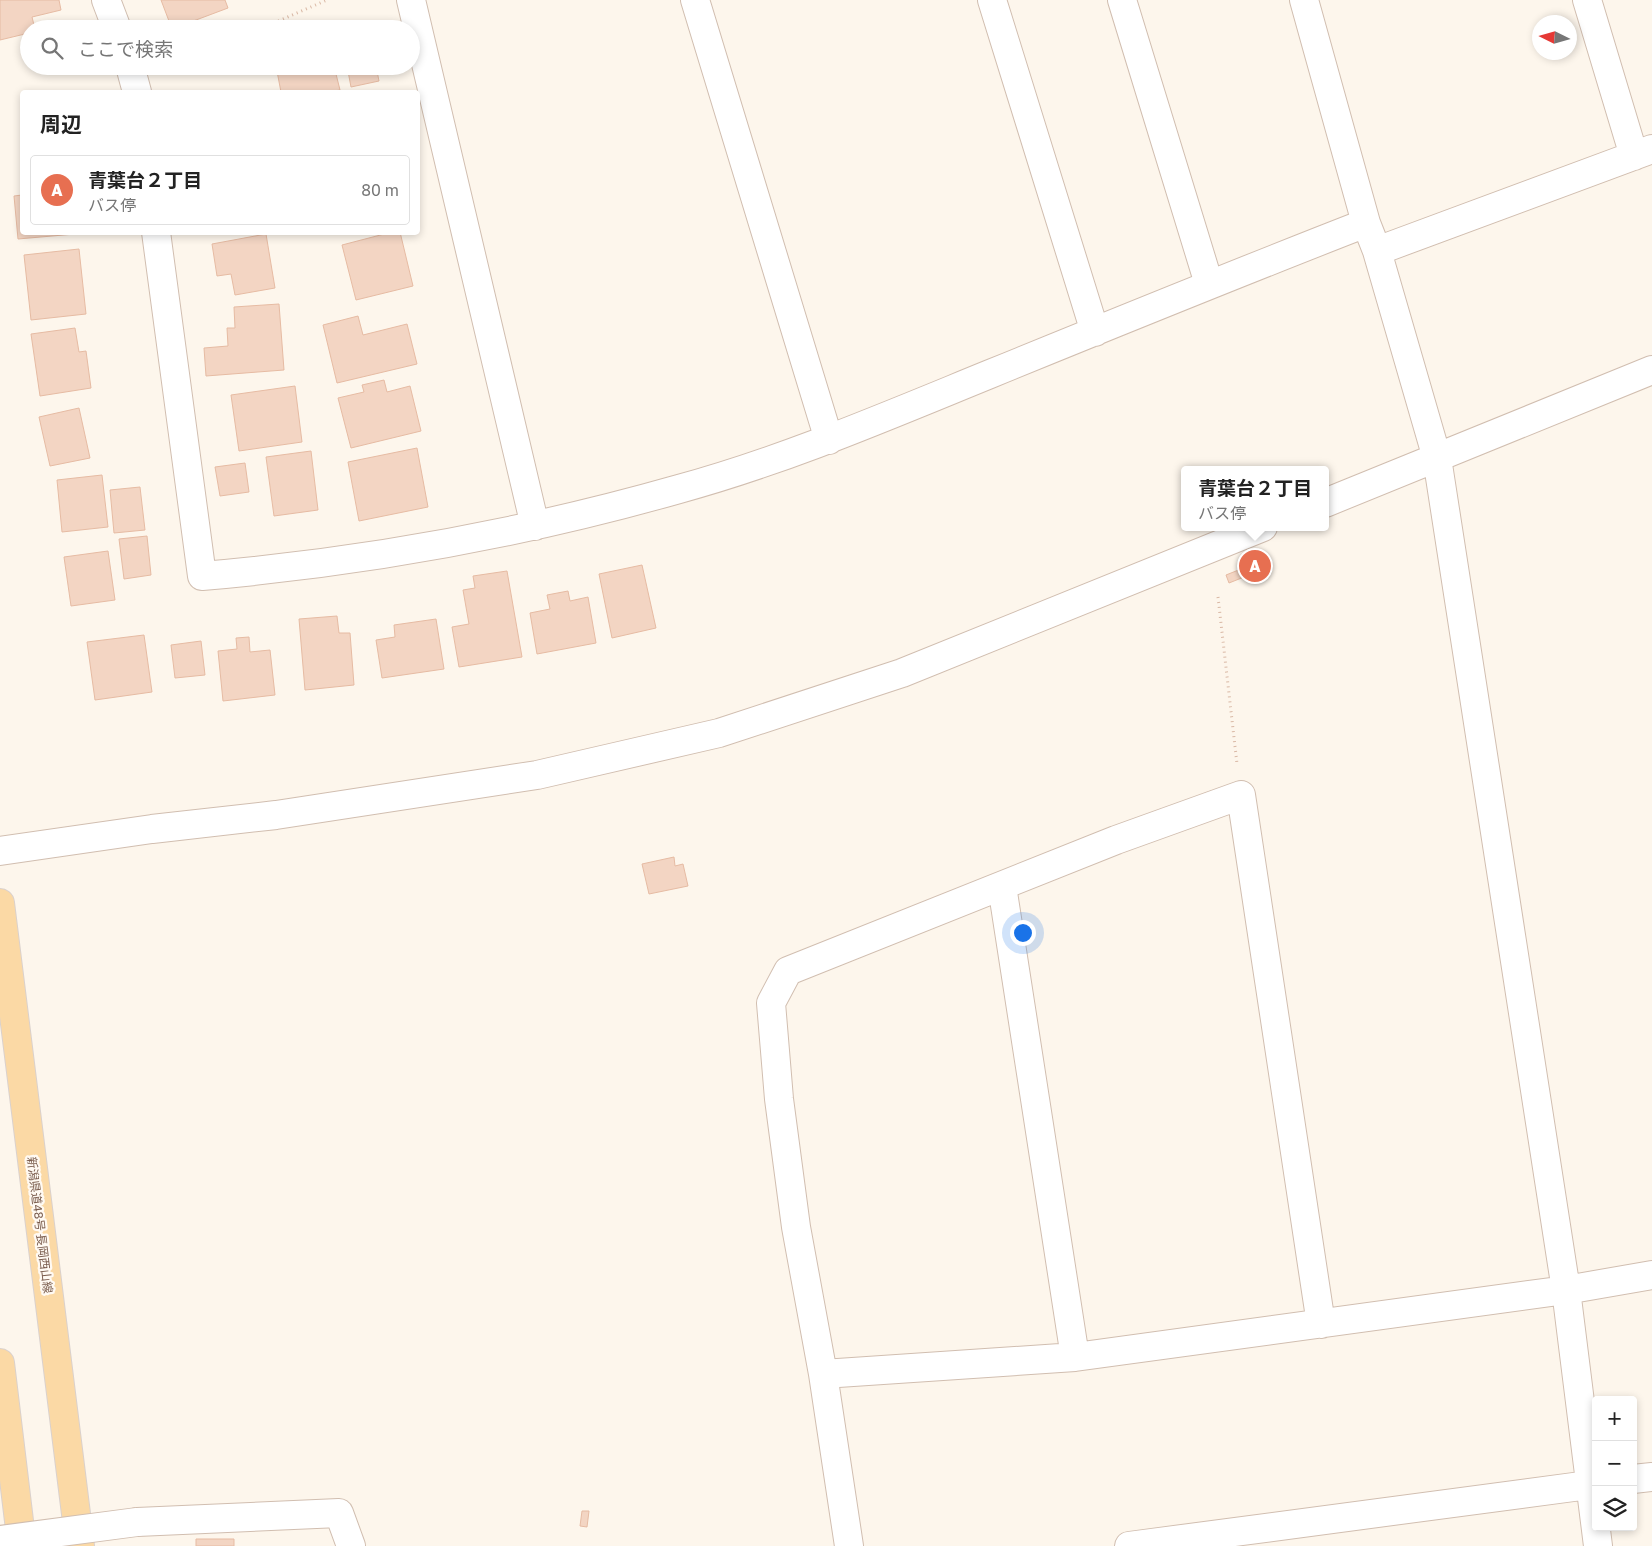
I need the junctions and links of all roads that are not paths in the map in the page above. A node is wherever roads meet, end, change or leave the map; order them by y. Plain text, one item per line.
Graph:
1 (106, 0) edge
2 (411, 0) edge
3 (695, 0) edge
4 (992, 0) edge
5 (1122, 0) edge
6 (1304, 0) edge
7 (1587, 0) edge
8 (114, 20) edge
9 (416, 20) edge
10 (420, 38) edge
11 (132, 75) edge
12 (136, 90) edge
13 (1643, 152) edge
14 (1366, 223) junction
15 (156, 235) edge
16 (1377, 251) junction
17 (1209, 284) junction
18 (1095, 332) junction
19 (1652, 370) edge
20 (829, 440) junction
21 (1437, 458) junction
22 (1329, 500) edge
23 (535, 526) junction
24 (1253, 531) edge
25 (0, 851) edge
26 (1002, 886) junction
27 (0, 903) edge
28 (1652, 1275) edge
29 (1566, 1290) junction
30 (1321, 1324) junction
31 (1075, 1357) junction
32 (0, 1363) edge
33 (822, 1374) junction
34 (1652, 1477) edge
35 (1637, 1479) edge
36 (1592, 1485) edge
37 (1592, 1486) edge
38 (0, 1540) edge
39 (22, 1546) edge
40 (80, 1546) edge
41 (351, 1546) edge
42 (848, 1546) edge
43 (1129, 1546) edge
44 (1598, 1546) edge

1 - 8 street
2 - 9 street
3 - 20 street
4 - 18 street
5 - 17 street
6 - 14 street
7 - 13 street
10 - 23 street
11 - 12 street
13 - 16 street
14 - 16 street
14 - 17 street
15 - 23 street
16 - 21 street
17 - 18 street
18 - 20 street
19 - 21 street
20 - 23 street
21 - 22 street
21 - 29 street
24 - 25 street
26 - 30 street
26 - 31 street
26 - 33 street
27 - 40 main road, 新潟県道48号 長岡西山線
28 - 29 street
29 - 30 street
29 - 36 street
30 - 31 street
31 - 33 street
32 - 39 main road
33 - 42 street
34 - 35 street
36 - 43 street
37 - 44 street
38 - 41 street, bridge

